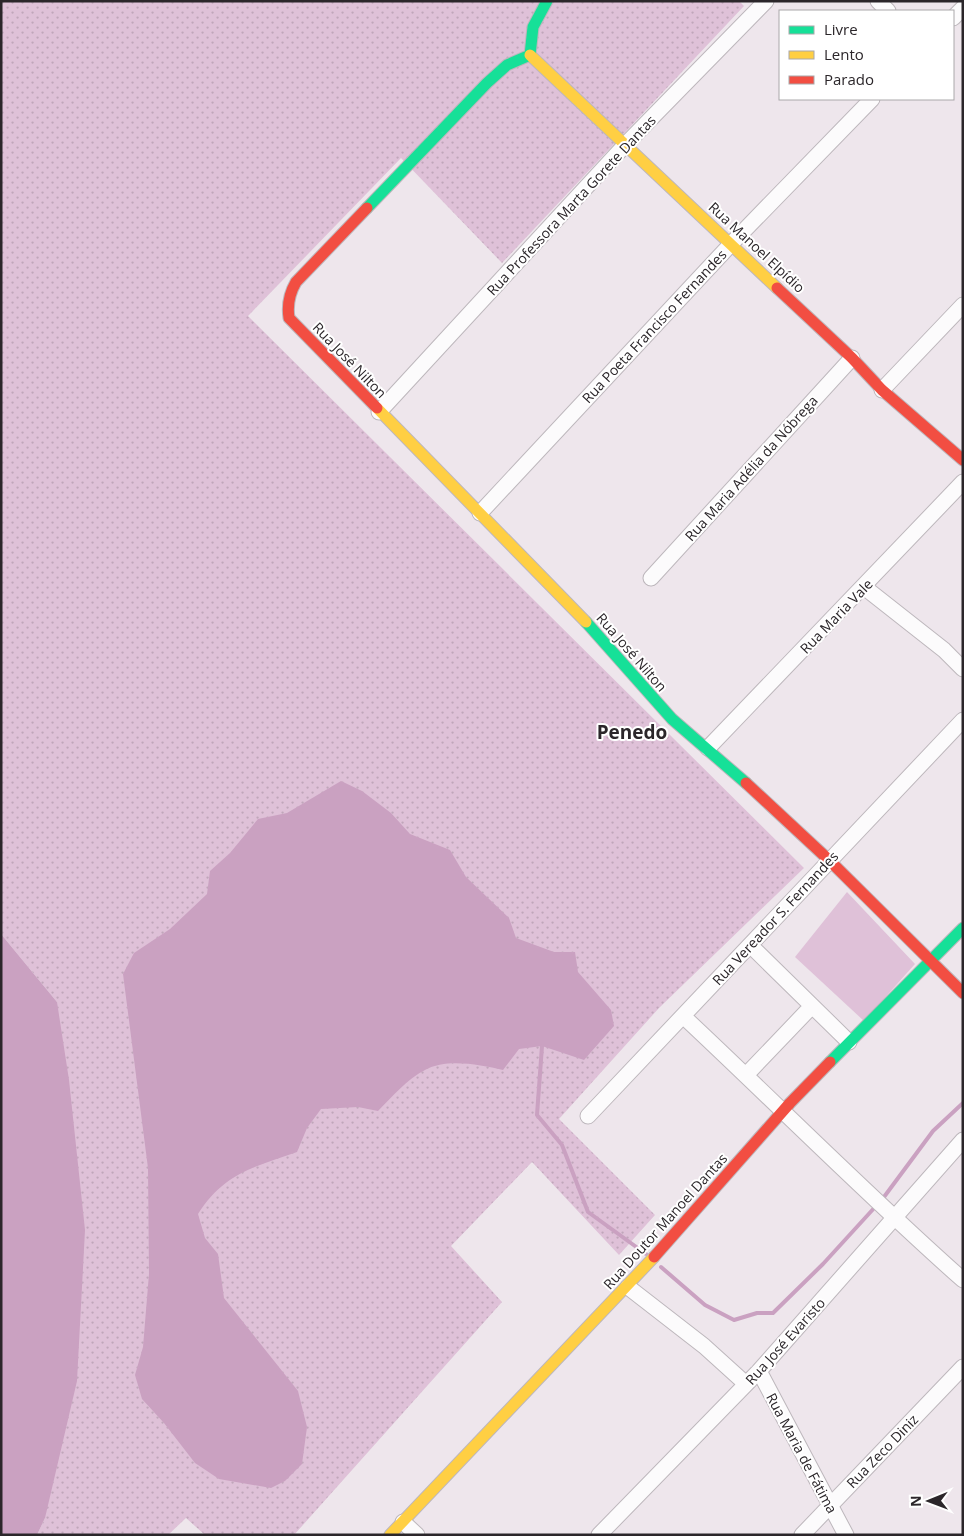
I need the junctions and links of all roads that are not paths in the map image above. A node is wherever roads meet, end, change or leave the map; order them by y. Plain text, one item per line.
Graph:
1 (547, 1) edge
2 (766, 1) edge
3 (878, 1) edge
4 (963, 8) edge
5 (887, 10) edge
6 (954, 17) edge
7 (530, 55) junction
8 (871, 100) edge
9 (626, 144) junction
10 (731, 244) junction
11 (963, 305) edge
12 (852, 358) junction
13 (882, 390) junction
14 (379, 412) junction
15 (963, 460) edge
16 (963, 482) edge
17 (480, 513) junction
18 (651, 578) dead end
19 (864, 587) junction
20 (963, 669) edge
21 (963, 720) edge
22 (708, 748) junction
23 (830, 861) junction
24 (963, 928) edge
25 (750, 945) junction
26 (930, 961) junction
27 (963, 993) edge
28 (812, 1006) junction
29 (683, 1016) junction
30 (849, 1042) junction
31 (746, 1075) junction
32 (783, 1110) junction
33 (588, 1116) dead end
34 (963, 1140) edge
35 (889, 1214) junction
36 (963, 1280) edge
37 (628, 1287) junction
38 (963, 1366) edge
39 (758, 1371) junction
40 (746, 1384) junction
41 (830, 1506) junction
42 (402, 1522) junction
43 (390, 1535) edge
44 (417, 1535) edge
45 (599, 1535) edge
46 (802, 1535) edge
47 (846, 1535) edge

1 - 7 street
2 - 9 street, Rua Professora Marta Gorete Dantas
3 - 5 street
4 - 6 street
7 - 9 street, Rua Manoel Elpídio
7 - 14 street, Rua José Nilton
8 - 10 street, Rua Poeta Francisco Fernandes
9 - 10 street, Rua Manoel Elpídio
9 - 14 street, Rua Professora Marta Gorete Dantas
10 - 12 street, Rua Manoel Elpídio
10 - 17 street, Rua Poeta Francisco Fernandes
11 - 13 street
12 - 13 street, Rua Manoel Elpídio
12 - 18 street, Rua Maria Adélia da Nóbrega
13 - 15 street, Rua Manoel Elpídio
14 - 17 street, Rua José Nilton
16 - 19 street, Rua Maria Vale
17 - 22 street, Rua José Nilton
19 - 20 street
19 - 22 street, Rua Maria Vale
21 - 23 street, Rua Vereador S. Fernandes
22 - 23 street, Rua José Nilton
23 - 25 street, Rua Vereador S. Fernandes
23 - 26 street, Rua José Nilton
24 - 26 street, Rua Doutor Manoel Dantas
25 - 28 street
25 - 29 street, Rua Vereador S. Fernandes
26 - 27 street, Rua José Nilton
26 - 30 street, Rua Doutor Manoel Dantas
28 - 30 street
28 - 31 street
29 - 31 street
29 - 33 street, Rua Vereador S. Fernandes
30 - 32 street, Rua Doutor Manoel Dantas
31 - 32 street
32 - 35 street
32 - 37 street, Rua Doutor Manoel Dantas
34 - 35 street, Rua José Evaristo
35 - 36 street
35 - 39 street, Rua José Evaristo
37 - 40 street
37 - 42 street, Rua Doutor Manoel Dantas
38 - 41 street, Rua Zeco Diniz
39 - 40 street, Rua José Evaristo
39 - 41 street, Rua Maria de Fátima
40 - 45 street, Rua José Evaristo
41 - 46 street, Rua Zeco Diniz
41 - 47 street, Rua Maria de Fátima
42 - 43 street, Rua Doutor Manoel Dantas
42 - 44 street

